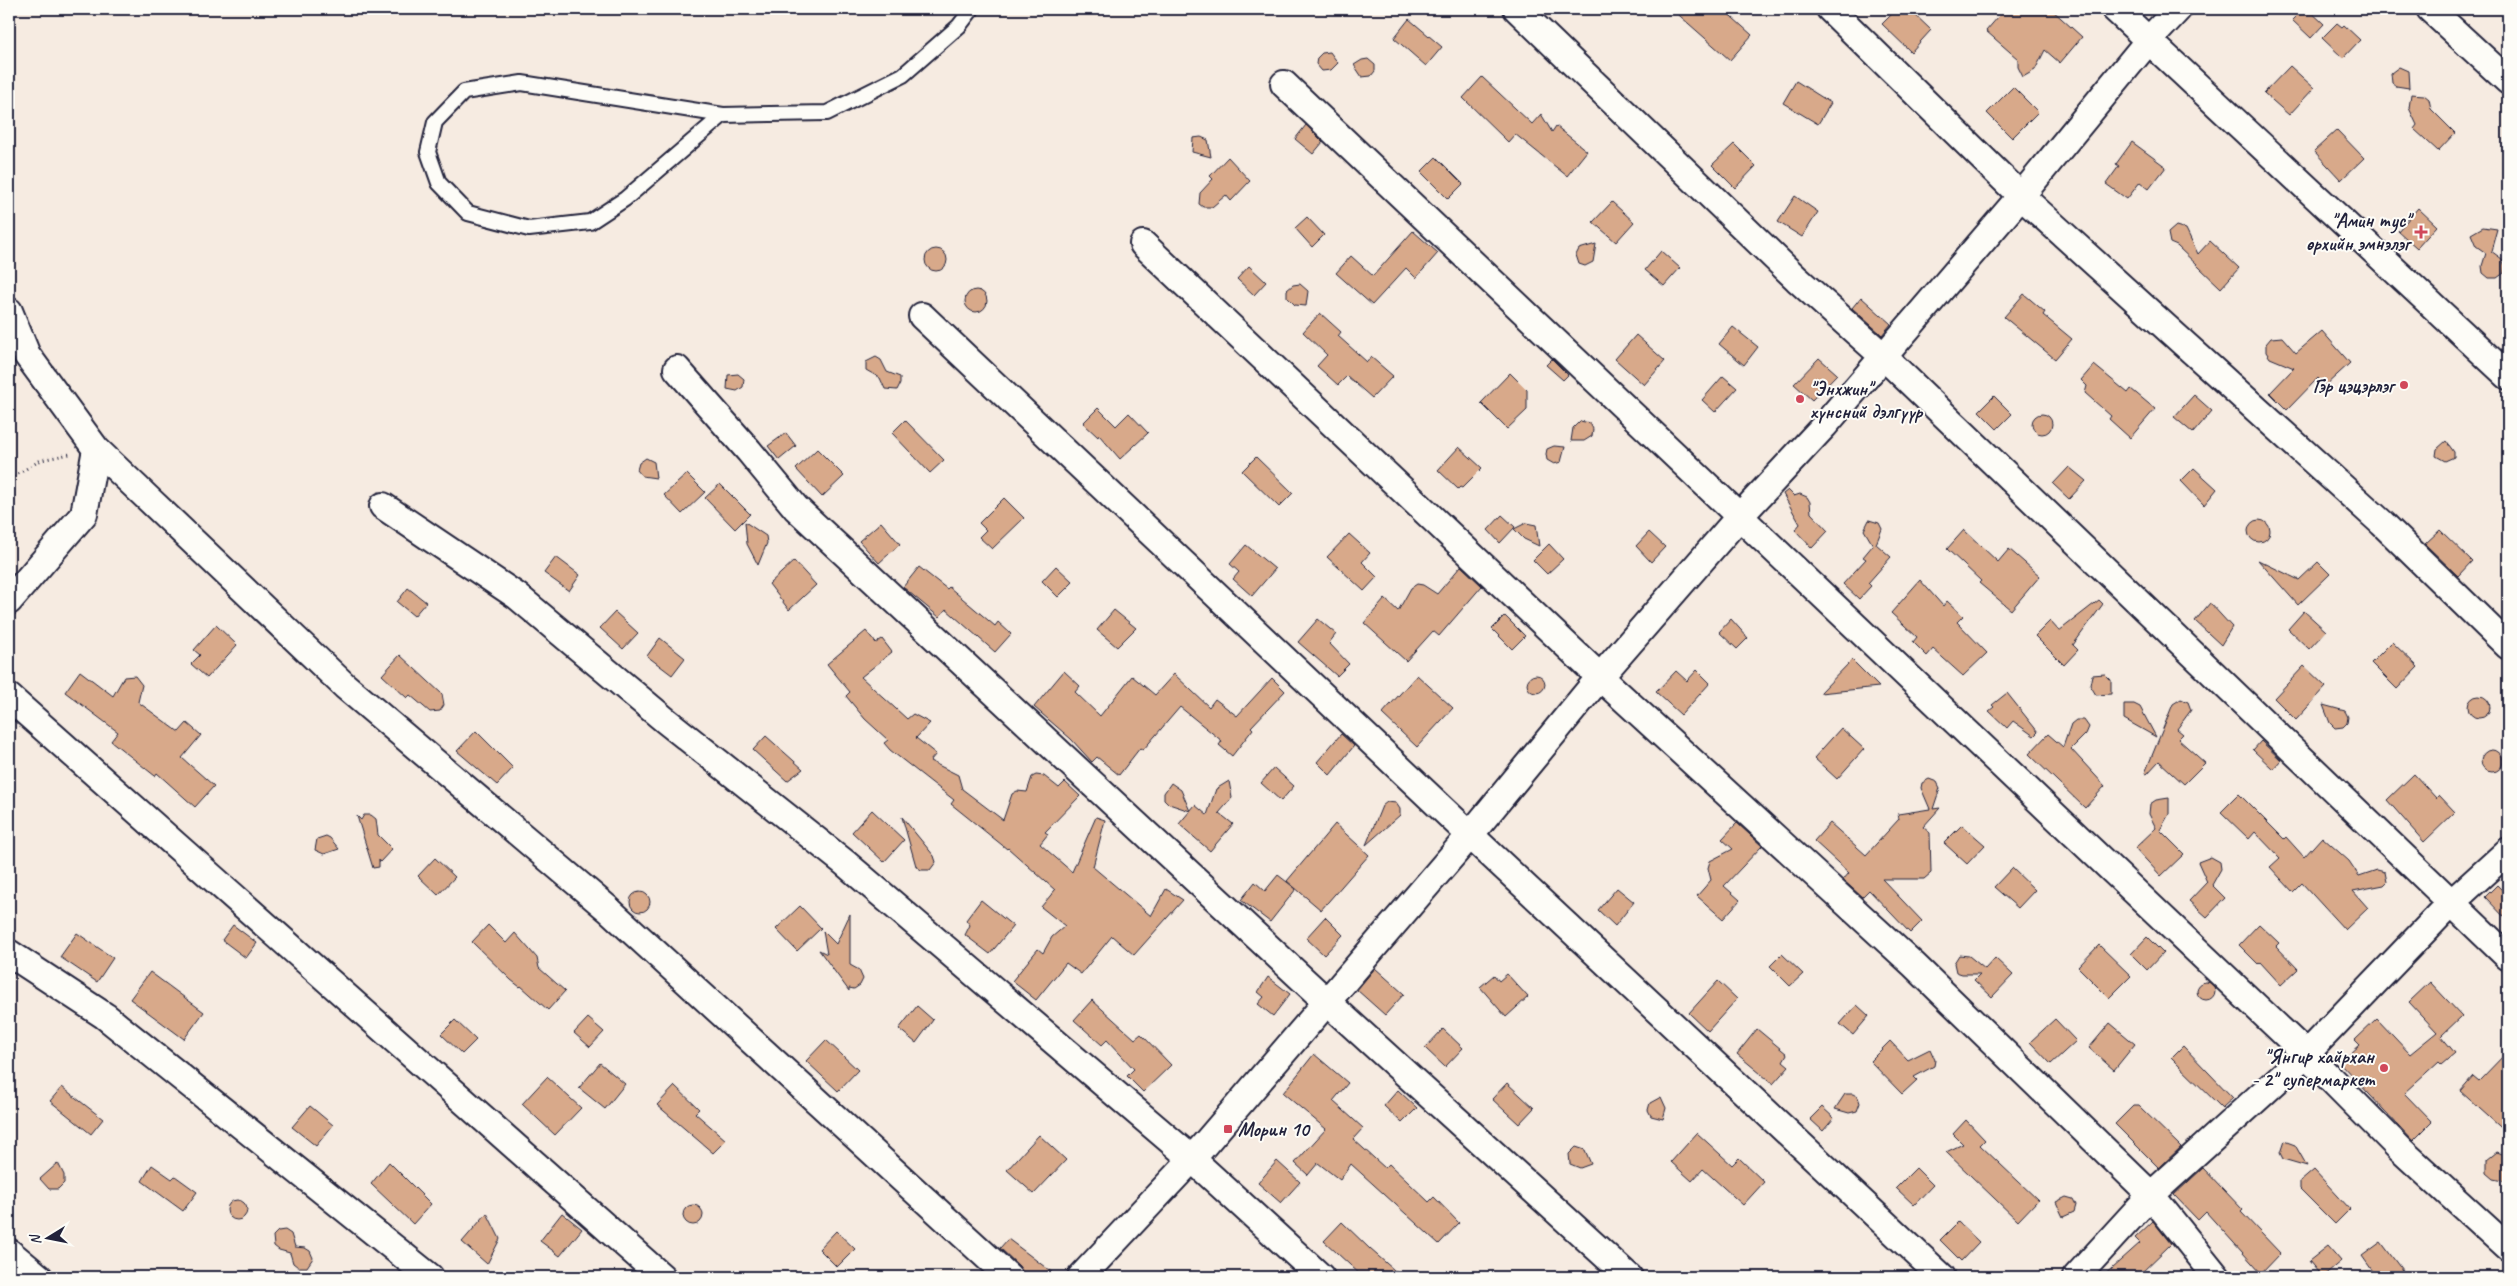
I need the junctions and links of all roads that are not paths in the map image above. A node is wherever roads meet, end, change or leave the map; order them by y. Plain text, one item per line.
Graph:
1 (972, 9) edge
2 (1517, 9) edge
3 (1830, 9) edge
4 (2115, 9) edge
5 (2178, 9) edge
6 (2430, 9) edge
7 (2149, 40) junction
8 (2508, 82) edge
9 (1284, 84) dead end
10 (723, 115) junction
11 (2021, 196) junction
12 (1143, 244) dead end
13 (9, 311) edge
14 (922, 316) dead end
15 (1884, 357) junction
16 (677, 369) dead end
17 (2508, 376) edge
18 (96, 449) junction
19 (383, 506) dead end
20 (1740, 516) junction
21 (9, 601) edge
22 (2508, 646) edge
23 (1600, 677) junction
24 (9, 697) edge
25 (1470, 835) junction
26 (2508, 851) edge
27 (2451, 903) junction
28 (9, 953) edge
29 (2508, 957) edge
30 (1326, 1001) junction
31 (2306, 1054) junction
32 (1192, 1159) junction
33 (2151, 1195) junction
34 (2508, 1248) edge
35 (9, 1252) edge
36 (38, 1277) edge
37 (430, 1277) edge
38 (662, 1277) edge
39 (1009, 1277) edge
40 (1081, 1277) edge
41 (1321, 1277) edge
42 (1629, 1277) edge
43 (1942, 1277) edge
44 (2076, 1277) edge
45 (2217, 1277) edge

1 - 10 lane
2 - 15 street
3 - 11 street
4 - 7 street
5 - 7 street
6 - 8 street
7 - 11 street
7 - 17 street
9 - 20 street
10 - 10 lane
11 - 15 street
11 - 22 street
12 - 23 street
13 - 18 street
14 - 25 street
15 - 20 street
15 - 27 street
16 - 30 street
18 - 21 street
18 - 39 street
19 - 32 street
20 - 23 street
20 - 31 street
23 - 25 street
23 - 33 street
24 - 38 street
25 - 30 street
25 - 43 street
26 - 27 street
27 - 29 street
27 - 31 street
28 - 37 street
30 - 32 street
30 - 42 street
31 - 33 street
31 - 34 street
32 - 40 street
32 - 41 street
33 - 44 street
33 - 45 street
35 - 36 street

